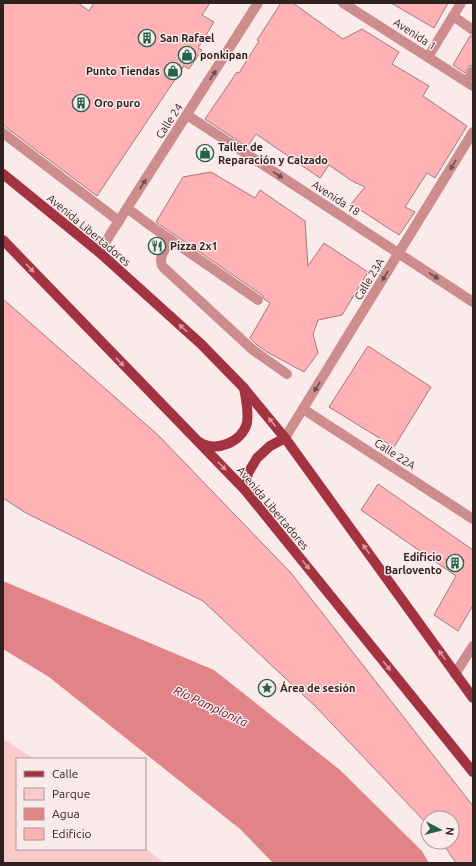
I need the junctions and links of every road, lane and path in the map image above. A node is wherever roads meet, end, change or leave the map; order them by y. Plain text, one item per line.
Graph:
1 (258, 3) edge
2 (343, 3) edge
3 (461, 3) edge
4 (453, 16) junction
5 (473, 30) edge
6 (428, 57) junction
7 (473, 71) edge
8 (470, 84) edge
9 (187, 115) junction
10 (473, 132) edge
11 (3, 133) edge
12 (3, 174) edge
13 (127, 208) junction
14 (119, 221) junction
15 (3, 240) edge
16 (170, 240) junction
17 (99, 252) junction
18 (399, 253) junction
19 (258, 300) dead end
20 (473, 302) edge
21 (287, 374) dead end
22 (243, 387) junction
23 (304, 409) junction
24 (194, 438) junction
25 (286, 438) junction
26 (245, 490) junction
27 (473, 520) edge
28 (473, 646) edge
29 (455, 674) junction
30 (473, 698) edge
31 (473, 772) edge

9 -> 1 street, Calle 24
2 - 6 street, Avenida 1
3 - 4 street
4 - 5 street
4 - 6 street
6 - 8 street, Avenida 1
7 - 8 street
13 -> 9 street, Calle 24
9 -> 18 street, Avenida 18
10 -> 18 street, Calle 23A
11 - 14 street
12 - 17 main road, Avenida Libertadores
13 - 14 street, Calle 24
13 - 16 street
14 - 17 street, Calle 24
15 -> 24 main road, Avenida Libertadores
16 - 19 street
16 - 21 street
22 -> 17 main road, Avenida Libertadores
18 -> 20 street, Avenida 18
18 -> 23 street, Calle 23A
22 - 24 main road
25 -> 22 main road, Avenida Libertadores
23 - 25 street, Calle 23A
23 - 27 street, Calle 22A
24 -> 26 main road, Avenida Libertadores
25 - 26 main road
29 -> 25 main road, Avenida Libertadores
26 -> 31 main road, Avenida Libertadores
28 - 29 street
29 - 30 main road, Avenida Libertadores

